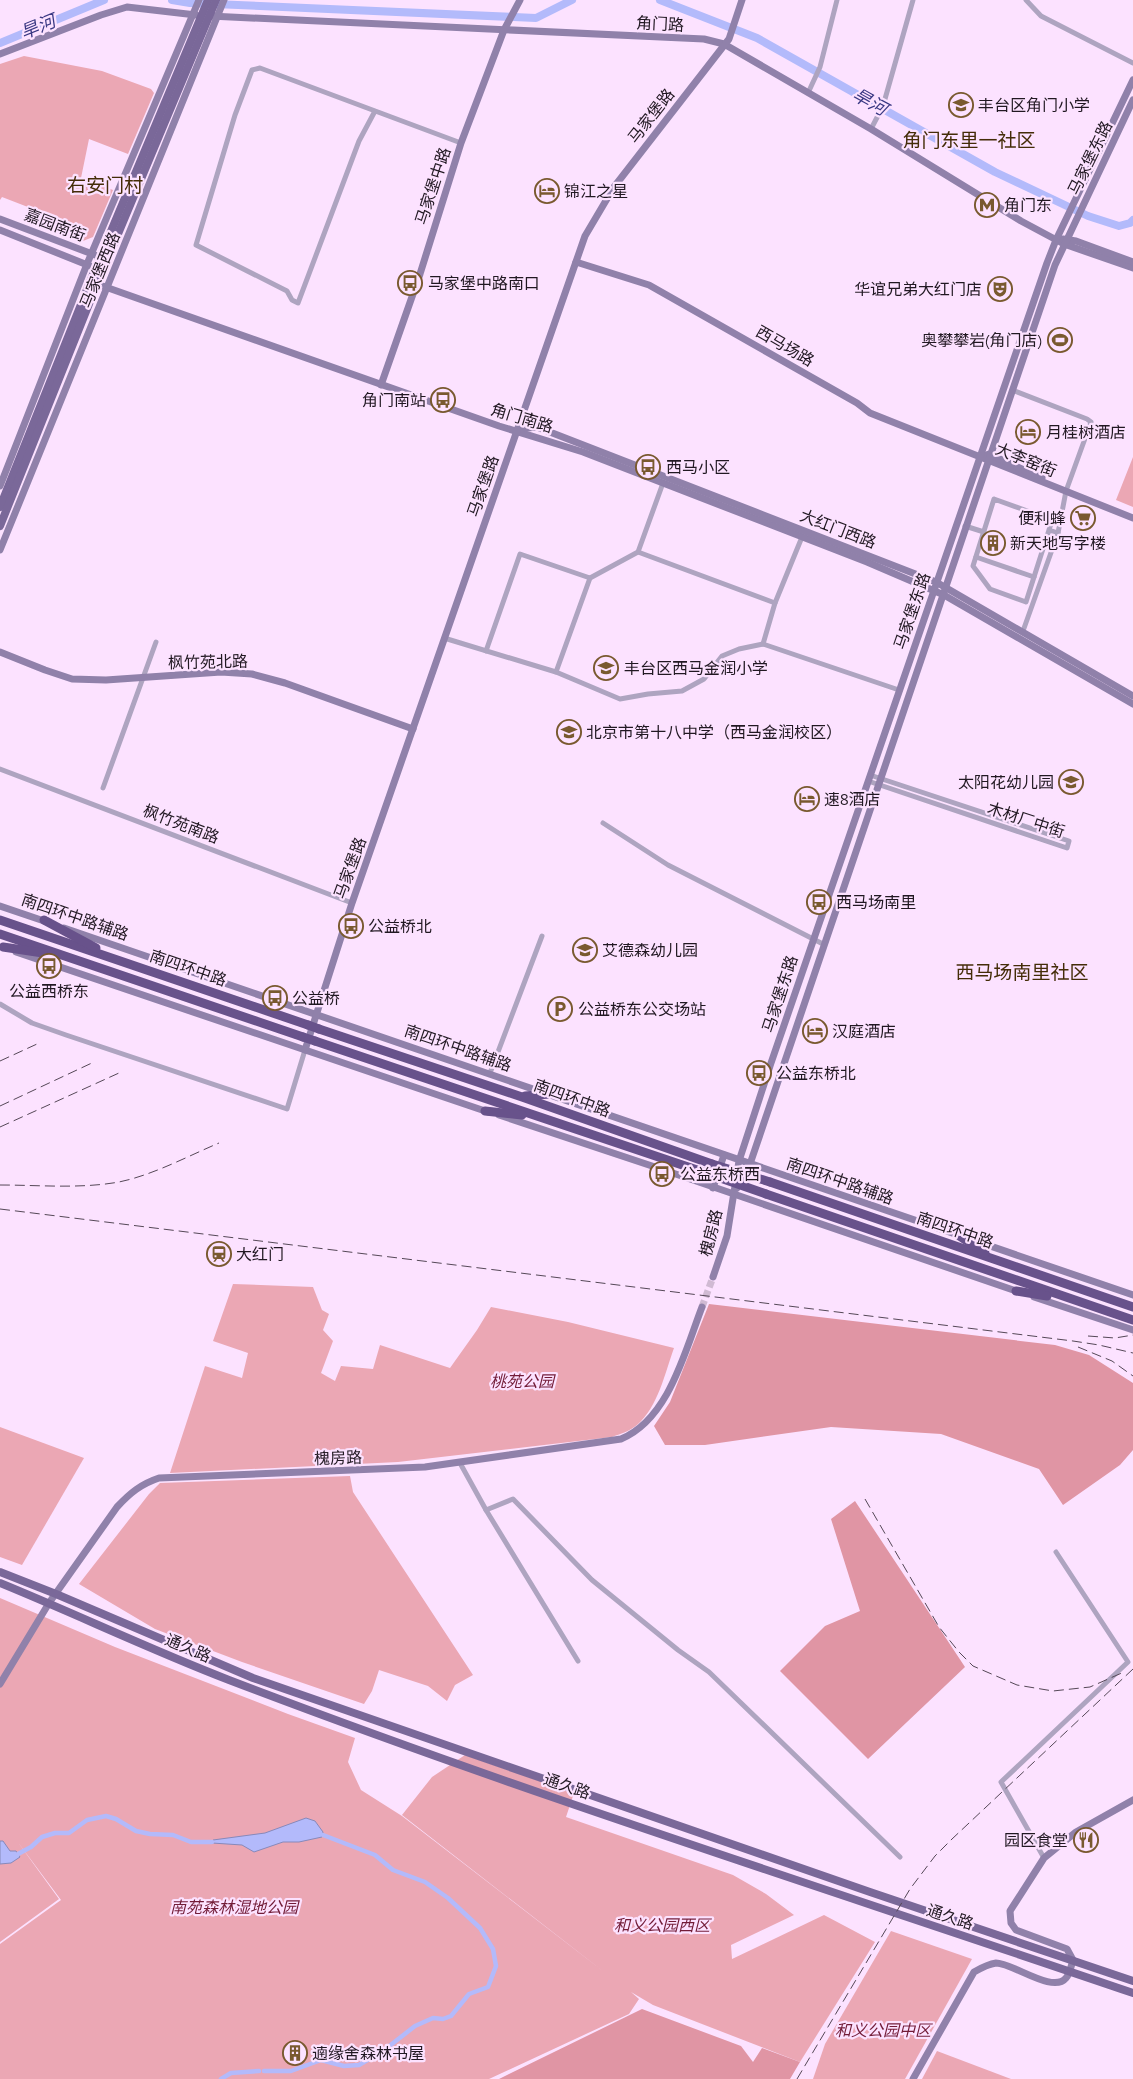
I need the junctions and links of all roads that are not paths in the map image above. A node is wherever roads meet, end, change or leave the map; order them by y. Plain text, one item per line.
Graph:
1 (199, 0) edge
2 (208, 0) edge
3 (216, 0) edge
4 (224, 0) edge
5 (520, 0) edge
6 (837, 0) edge
7 (913, 0) edge
8 (1026, 0) edge
9 (741, 3) edge
10 (206, 14) junction
11 (505, 28) junction
12 (726, 42) junction
13 (0, 54) edge
14 (1133, 63) edge
15 (1133, 80) edge
16 (808, 93) junction
17 (1133, 100) edge
18 (375, 111) junction
19 (871, 129) junction
20 (461, 143) junction
21 (0, 219) edge
22 (0, 230) edge
23 (1056, 240) junction
24 (1065, 241) junction
25 (91, 254) junction
26 (100, 257) junction
27 (576, 262) junction
28 (1133, 262) edge
29 (87, 264) junction
30 (96, 268) junction
31 (1133, 268) edge
32 (97, 284) junction
33 (107, 288) junction
34 (381, 385) junction
35 (1012, 390) junction
36 (517, 430) junction
37 (979, 457) junction
38 (988, 457) junction
39 (663, 483) junction
40 (0, 486) edge
41 (1066, 489) junction
42 (0, 506) edge
43 (1133, 516) edge
44 (0, 526) edge
45 (965, 526) junction
46 (1049, 530) junction
47 (984, 532) junction
48 (1058, 533) junction
49 (802, 537) junction
50 (0, 550) edge
51 (638, 552) junction
52 (976, 557) junction
53 (1034, 577) junction
54 (590, 578) junction
55 (936, 582) junction
56 (933, 590) junction
57 (945, 591) junction
58 (776, 603) junction
59 (1023, 631) junction
60 (444, 638) junction
61 (156, 642) dead end
62 (762, 644) junction
63 (486, 650) junction
64 (0, 652) edge
65 (556, 672) junction
66 (142, 677) junction
67 (899, 690) junction
68 (1133, 696) edge
69 (1133, 704) edge
70 (413, 729) junction
71 (0, 769) edge
72 (869, 778) junction
73 (879, 782) junction
74 (103, 788) dead end
75 (603, 823) dead end
76 (352, 903) junction
77 (0, 906) edge
78 (0, 920) edge
79 (44, 920) junction
80 (0, 934) edge
81 (542, 936) dead end
82 (812, 940) junction
83 (823, 944) junction
84 (1, 950) edge
85 (63, 955) junction
86 (121, 961) junction
87 (0, 1004) edge
88 (316, 1015) junction
89 (305, 1050) junction
90 (490, 1073) junction
91 (550, 1094) junction
92 (522, 1097) junction
93 (485, 1111) junction
94 (541, 1117) junction
95 (724, 1155) junction
96 (739, 1161) junction
97 (750, 1164) junction
98 (713, 1188) junction
99 (733, 1195) junction
100 (958, 1235) junction
101 (998, 1261) junction
102 (713, 1277) tunnel mouth
103 (1016, 1291) junction
104 (1133, 1296) edge
105 (702, 1307) tunnel mouth
106 (1133, 1307) edge
107 (1103, 1310) junction
108 (1133, 1320) edge
109 (1133, 1330) edge
110 (460, 1463) junction
111 (486, 1510) junction
112 (1056, 1552) dead end
113 (0, 1572) edge
114 (0, 1583) edge
115 (56, 1594) junction
116 (49, 1603) junction
117 (578, 1660) dead end
118 (0, 1684) edge
119 (1133, 1800) edge
120 (900, 1857) dead end
121 (1044, 1858) junction
122 (1073, 1960) junction
123 (1070, 1972) junction
124 (1133, 1981) edge
125 (1133, 1993) edge
126 (913, 2079) edge

1 - 10 main road, 马家堡西路
2 - 10 main road, 马家堡西路
3 - 10 main road, 马家堡西路
4 - 10 main road, 马家堡西路
5 - 11 main road, 马家堡中路
6 - 16 street
7 - 19 street
8 - 14 street
9 - 12 main road, 马家堡路
10 - 11 main road, 角门路
10 - 13 main road, 角门路
10 - 25 main road, 马家堡西路
10 - 26 main road, 马家堡西路
10 - 32 main road, 马家堡西路
10 - 33 main road, 马家堡西路
11 - 12 main road, 角门路
11 - 20 main road, 马家堡中路
12 - 16 main road, 角门路
12 - 27 main road, 马家堡路
15 - 23 main road, 马家堡东路
16 - 19 main road, 角门路
17 - 24 main road, 马家堡东路
18 - 18 street
18 - 20 street
19 - 23 main road, 角门路
20 - 34 main road, 马家堡中路
21 - 25 main road, 嘉园南街
22 - 29 main road, 嘉园南街
23 - 24 main road, 角门路
23 - 37 main road, 马家堡东路
24 - 28 main road
24 - 31 main road
24 - 35 main road, 马家堡东路
25 - 26 main road, 嘉园南街
25 - 29 main road, 马家堡西路
26 - 30 main road, 马家堡西路
27 - 36 main road, 马家堡路
27 - 37 main road, 西马场路
29 - 30 main road, 嘉园南街
29 - 40 main road, 马家堡西路
30 - 42 main road, 马家堡西路
32 - 33 main road, 角门南路
32 - 44 main road, 马家堡西路
33 - 34 main road, 角门南路
33 - 50 main road, 马家堡西路
34 - 36 main road, 角门南路
35 - 38 main road, 马家堡东路
35 - 41 street
36 - 39 main road, 角门南路
36 - 55 main road, 大红门西路
36 - 60 main road, 马家堡路
37 - 38 main road, 大李窑街
37 - 55 main road, 马家堡东路
38 - 41 main road, 大李窑街
38 - 45 main road, 马家堡东路
39 - 49 main road, 角门南路
39 - 51 street
41 - 43 main road, 大李窑街
41 - 48 street
45 - 47 street
45 - 57 main road, 马家堡东路
46 - 47 street
46 - 48 street
46 - 53 street
47 - 52 street
48 - 59 street
49 - 56 main road, 角门南路
49 - 58 street
51 - 54 street
51 - 58 street
52 - 53 street
52 - 53 street
54 - 63 street
54 - 65 street
55 - 56 main road, 马家堡东路
55 - 57 main road, 大红门西路
56 - 57 main road, 大红门西路
56 - 67 main road, 马家堡东路
57 - 59 main road, 大红门西路
57 - 69 main road, 大红门西路
57 - 73 main road, 马家堡东路
58 - 62 street
59 - 68 main road, 大红门西路
60 - 63 street
60 - 70 main road, 马家堡路
61 - 66 street
62 - 65 street
62 - 67 street
63 - 65 street
64 - 66 main road, 枫竹苑北路
66 - 70 main road, 枫竹苑北路
66 - 74 street
67 - 72 main road, 马家堡东路
70 - 76 main road, 马家堡路
71 - 76 street, 枫竹苑南路
72 - 73 street, 木材厂中街
72 - 82 main road, 马家堡东路
73 - 73 street, 木材厂中街
73 - 83 main road, 马家堡东路
75 - 82 street
76 - 88 main road, 马家堡路
77 - 79 main road, 南四环中路辅路
78 - 86 highway, 南四环中路
79 - 86 highway
79 - 88 main road, 南四环中路辅路
80 - 85 highway, 南四环中路
81 - 90 street
82 - 83 street
82 - 96 main road, 马家堡东路
83 - 97 main road, 马家堡东路
84 - 85 highway
84 - 89 main road
85 - 94 highway, 南四环中路, bridge
86 - 92 highway, 南四环中路, bridge
87 - 89 street
88 - 89 main road, 马家堡路
88 - 90 main road, 南四环中路辅路
89 - 93 main road
90 - 91 main road, 南四环中路辅路
91 - 92 highway
91 - 95 main road, 南四环中路辅路
92 - 101 highway, 南四环中路, bridge
93 - 94 highway
93 - 98 main road
94 - 107 highway, 南四环中路, bridge
95 - 96 main road, 南四环中路辅路
95 - 98 main road
96 - 97 main road, 南四环中路辅路
96 - 99 main road, 马家堡东路
97 - 99 main road, 马家堡东路
97 - 100 main road, 南四环中路辅路
98 - 99 main road
99 - 102 main road, 槐房路
99 - 103 main road
100 - 101 highway
100 - 104 main road, 南四环中路辅路
101 - 106 highway, 南四环中路
103 - 107 highway
103 - 109 main road
105 - 110 main road, 槐房路
107 - 108 highway, 南四环中路
110 - 111 street
110 - 115 main road, 槐房路
111 - 117 street
111 - 120 street
112 - 121 street
113 - 115 main road, 通久路
114 - 116 main road, 通久路
115 - 116 main road, 槐房路
115 - 122 main road, 通久路
116 - 118 main road, 槐房路
116 - 123 main road, 通久路
119 - 121 main road
121 - 122 main road
122 - 123 main road
122 - 124 main road, 通久路
123 - 125 main road, 通久路
123 - 126 main road

